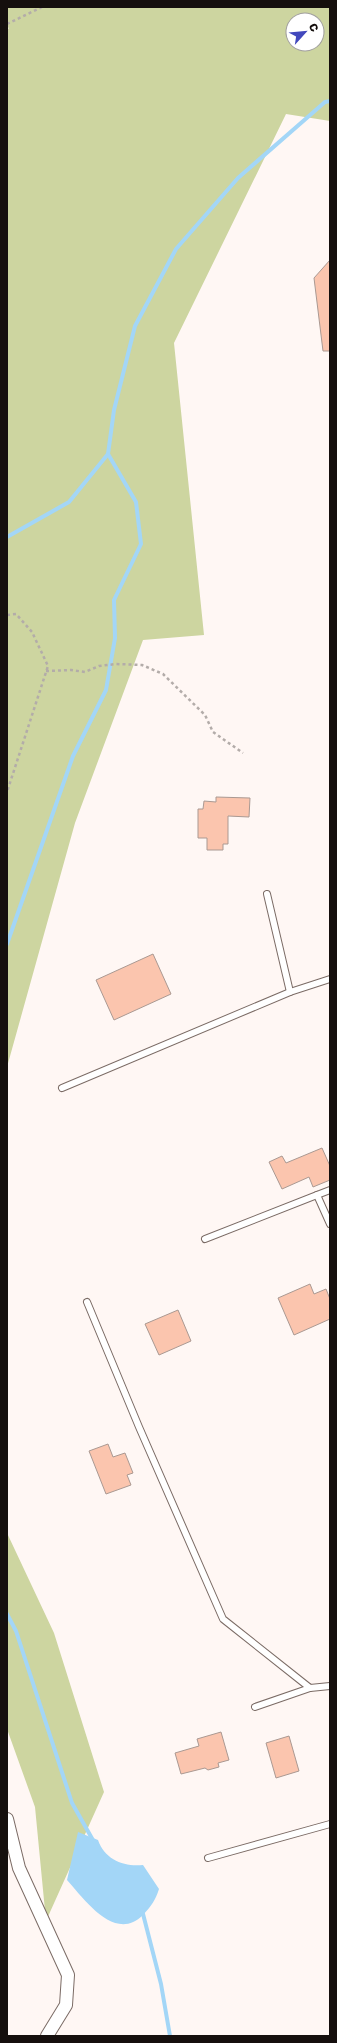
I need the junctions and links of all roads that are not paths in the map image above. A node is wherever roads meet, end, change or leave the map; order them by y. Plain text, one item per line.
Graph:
1 (267, 894) dead end
2 (330, 979) edge
3 (290, 992) junction
4 (62, 1088) dead end
5 (330, 1190) edge
6 (317, 1195) junction
7 (330, 1224) edge
8 (205, 1239) dead end
9 (88, 1302) dead end
10 (330, 1686) edge
11 (310, 1688) junction
12 (255, 1707) dead end
13 (7, 1819) edge
14 (330, 1824) edge
15 (208, 1858) dead end
16 (47, 2036) edge

1 - 3 lane
2 - 3 lane
3 - 4 lane
5 - 6 lane
6 - 7 lane
6 - 8 lane
9 - 11 lane
10 - 11 lane
11 - 12 lane
13 - 16 street
14 - 15 lane

